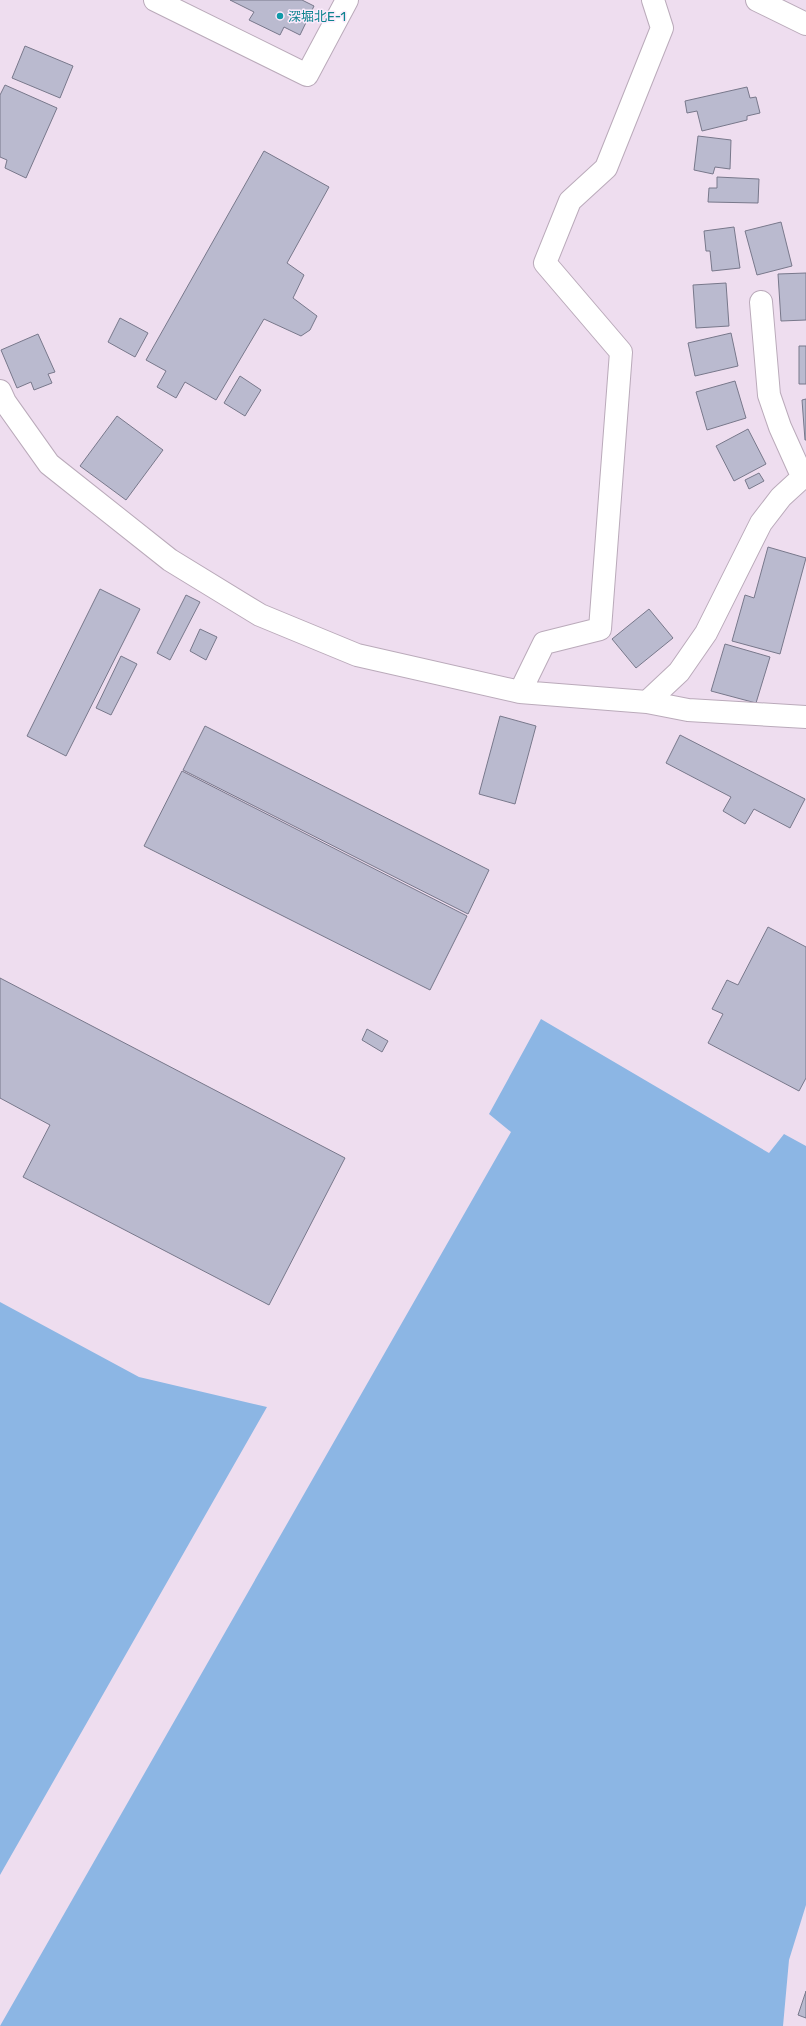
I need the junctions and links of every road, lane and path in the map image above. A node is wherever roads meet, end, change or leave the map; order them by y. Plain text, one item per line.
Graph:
1 (156, 0) edge
2 (347, 0) edge
3 (653, 0) edge
4 (757, 0) edge
5 (806, 24) edge
6 (761, 302) dead end
7 (0, 391) edge
8 (804, 475) edge
9 (520, 692) junction
10 (647, 702) junction
11 (806, 717) edge

1 - 2 street
3 - 9 street
4 - 5 street
6 - 8 street
7 - 9 street
8 - 10 street
9 - 10 street
10 - 11 street

